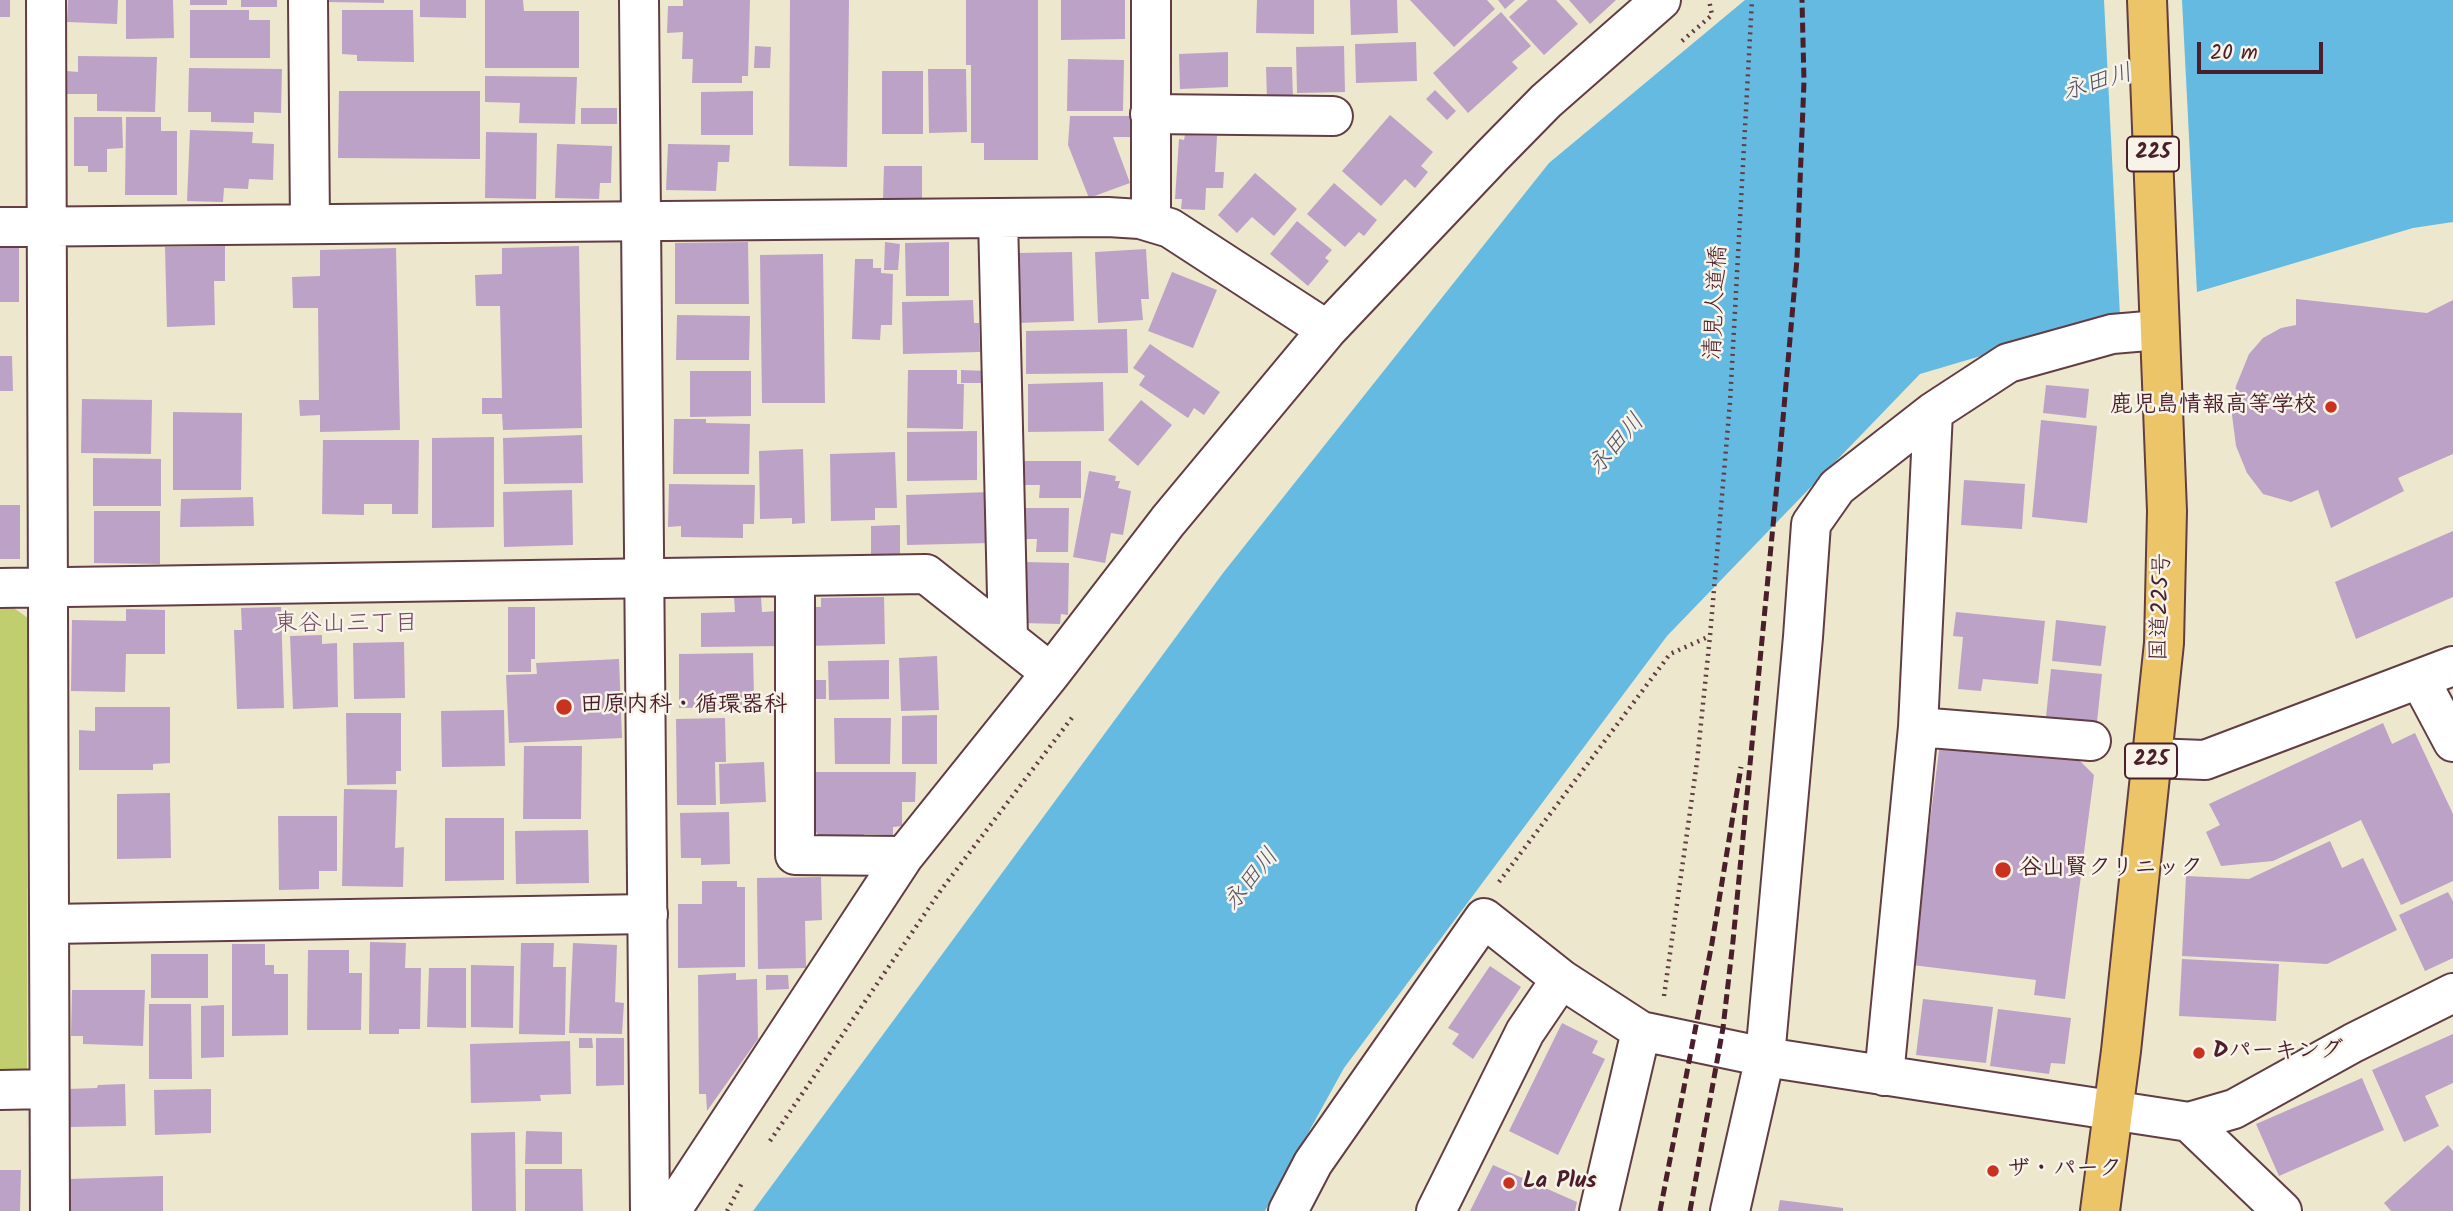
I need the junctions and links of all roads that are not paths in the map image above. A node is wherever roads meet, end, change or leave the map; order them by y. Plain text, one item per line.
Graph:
1 (46, 0) edge
2 (308, 0) edge
3 (639, 0) edge
4 (1151, 0) edge
5 (1661, 0) edge
6 (2147, 0) edge
7 (1150, 114) junction
8 (1333, 116) dead end
9 (998, 218) junction
10 (640, 221) junction
11 (1151, 222) junction
12 (310, 224) junction
13 (46, 226) junction
14 (0, 227) edge
15 (2159, 319) junction
16 (1327, 330) junction
17 (1933, 412) junction
18 (795, 576) junction
19 (643, 578) junction
20 (48, 587) junction
21 (0, 588) edge
22 (1008, 638) junction
23 (1051, 673) junction
24 (2437, 673) edge
25 (1918, 727) junction
26 (2091, 741) dead end
27 (2453, 742) edge
28 (2151, 758) junction
29 (904, 856) junction
30 (648, 914) junction
31 (49, 924) junction
32 (1561, 979) junction
33 (2453, 993) edge
34 (1650, 1032) junction
35 (1765, 1057) junction
36 (1884, 1076) junction
37 (49, 1089) junction
38 (0, 1090) edge
39 (2114, 1112) junction
40 (2189, 1122) junction
41 (50, 1211) edge
42 (650, 1211) edge
43 (671, 1211) edge
44 (1288, 1211) edge
45 (1436, 1211) edge
46 (1599, 1211) edge
47 (1730, 1211) edge
48 (2101, 1211) edge
49 (2282, 1211) edge

1 - 13 street
2 - 12 street
3 - 10 street
4 - 7 street
5 - 16 street
6 - 15 highway, 国道225号 / 225
7 - 8 street
7 - 11 street
9 - 10 street
9 - 11 street
9 - 22 street
10 - 12 street
10 - 19 street
11 - 16 street
12 - 13 street
13 - 14 street
13 - 20 street
15 - 17 street
15 - 28 highway, 国道225号 / 225
16 - 23 street
17 - 25 street
17 - 35 street
18 - 19 street
18 - 22 street
18 - 29 street
19 - 20 street
19 - 30 street
20 - 21 street
20 - 31 street
22 - 23 street
23 - 29 street
24 - 27 street
24 - 28 street
25 - 26 street
25 - 36 street
28 - 39 highway, 国道225号 / 225
29 - 43 street
30 - 31 street
30 - 42 street
31 - 37 street
32 - 34 street
32 - 44 street
32 - 45 street
33 - 40 street
34 - 35 street
34 - 46 street
35 - 36 street
35 - 47 street
36 - 39 street
37 - 38 street
37 - 41 street
39 - 40 street
39 - 48 highway, 国道225号 / 225
40 - 49 street

